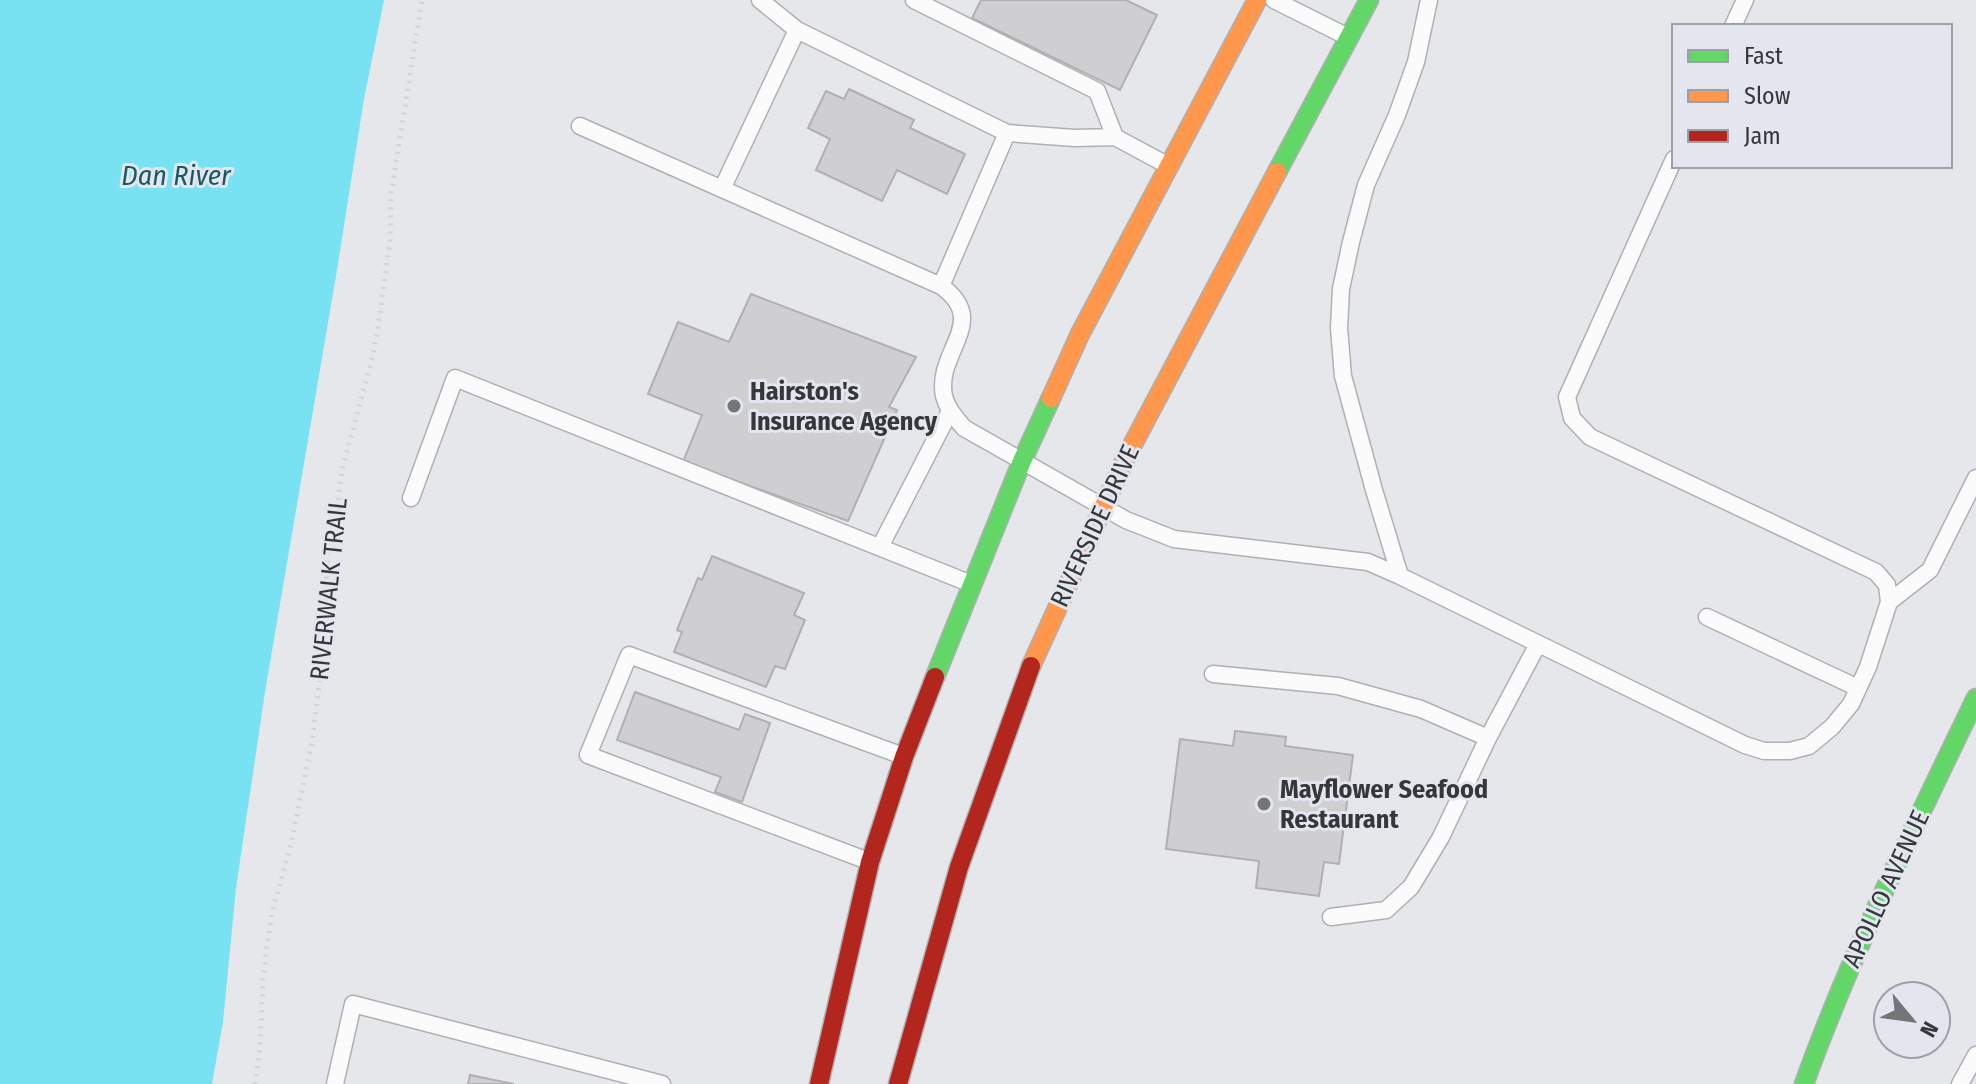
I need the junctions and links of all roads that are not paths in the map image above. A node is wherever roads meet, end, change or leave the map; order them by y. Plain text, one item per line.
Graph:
1 (760, 0) edge
2 (914, 0) edge
3 (1257, 0) edge
4 (1274, 0) edge
5 (1369, 0) edge
6 (1429, 0) edge
7 (1745, 0) edge
8 (1734, 24) edge
9 (797, 30) junction
10 (1349, 38) junction
11 (580, 126) dead end
12 (1007, 133) junction
13 (1115, 137) junction
14 (1672, 163) edge
15 (1169, 166) junction
16 (722, 189) junction
17 (941, 286) junction
18 (950, 411) junction
19 (1022, 461) junction
20 (1976, 478) edge
21 (411, 498) dead end
22 (1103, 507) junction
23 (880, 547) junction
24 (1400, 576) junction
25 (971, 584) junction
26 (1889, 602) junction
27 (1707, 617) dead end
28 (1538, 644) junction
29 (1213, 674) dead end
30 (1858, 688) junction
31 (1976, 698) edge
32 (1488, 738) junction
33 (904, 757) junction
34 (870, 862) junction
35 (1331, 917) dead end
36 (1976, 1055) edge
37 (335, 1084) edge
38 (662, 1084) edge
39 (819, 1084) edge
40 (898, 1084) edge
41 (1804, 1084) edge
42 (1960, 1084) edge

1 - 9 lane
2 - 13 lane
3 - 15 main road
4 - 10 lane
5 - 10 main road, RIVERSIDE DRIVE
6 - 24 lane
7 - 8 lane
9 - 12 lane
9 - 16 lane
10 - 22 main road, RIVERSIDE DRIVE
11 - 16 lane
12 - 13 lane
12 - 17 lane
13 - 15 lane
14 - 26 lane
15 - 19 main road
16 - 17 lane
17 - 18 lane
18 - 19 lane
18 - 23 lane
19 - 22 lane
19 - 25 main road
20 - 26 lane
21 - 23 lane
22 - 24 lane
22 - 40 main road, RIVERSIDE DRIVE
23 - 25 lane
24 - 28 lane
25 - 33 main road
26 - 30 lane
27 - 30 lane
28 - 30 lane
28 - 32 lane
29 - 32 lane
31 - 41 main road, APOLLO AVENUE
32 - 35 lane
33 - 34 main road
33 - 34 lane
34 - 39 main road
36 - 42 lane
37 - 38 lane

